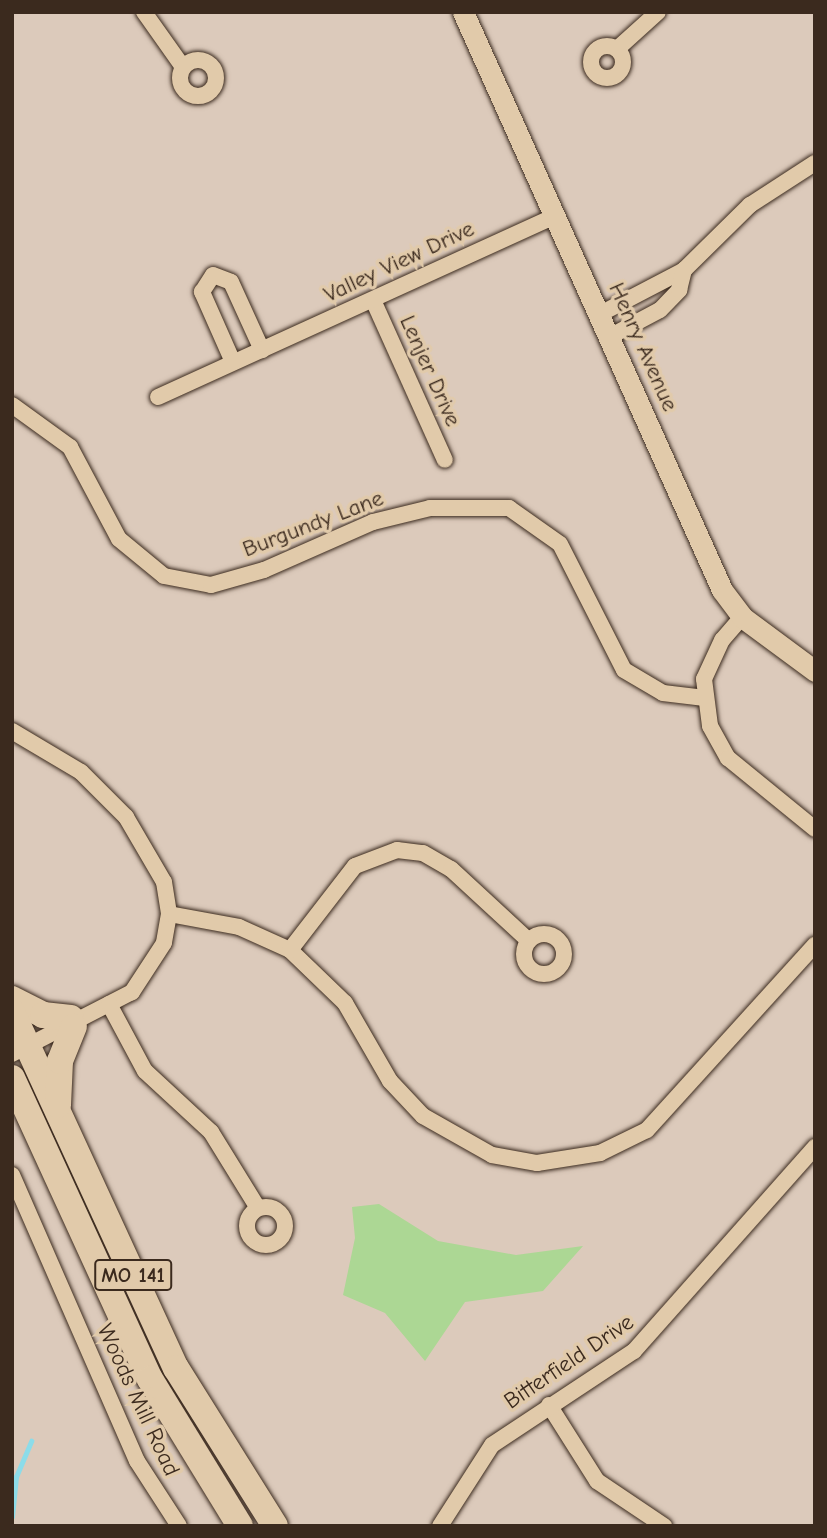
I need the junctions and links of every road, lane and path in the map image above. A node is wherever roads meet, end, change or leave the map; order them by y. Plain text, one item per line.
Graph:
1 (144, 12) edge
2 (463, 12) edge
3 (658, 12) edge
4 (617, 49) dead end
5 (183, 67) dead end
6 (815, 163) edge
7 (556, 216) junction
8 (684, 271) junction
9 (373, 300) junction
10 (600, 314) junction
11 (611, 336) junction
12 (262, 349) junction
13 (233, 362) junction
14 (158, 397) dead end
15 (12, 405) edge
16 (445, 460) dead end
17 (742, 617) junction
18 (815, 671) edge
19 (705, 698) junction
20 (12, 731) edge
21 (815, 829) edge
22 (169, 914) junction
23 (529, 941) dead end
24 (815, 946) edge
25 (290, 950) junction
26 (12, 999) edge
27 (109, 1004) junction
28 (12, 1012) edge
29 (72, 1022) junction
30 (19, 1047) edge
31 (12, 1078) edge
32 (20, 1107) edge
33 (58, 1110) junction
34 (815, 1147) edge
35 (12, 1175) edge
36 (258, 1209) dead end
37 (549, 1405) junction
38 (179, 1526) edge
39 (240, 1526) edge
40 (275, 1526) edge
41 (440, 1526) edge
42 (664, 1526) edge

1 - 5 street
2 - 7 street, Henry Avenue
3 - 4 street
6 - 8 street
7 - 9 street, Valley View Drive
7 - 10 street, Henry Avenue
8 - 10 street
8 - 11 street
9 - 12 street, Valley View Drive
9 - 16 street, Lenjer Drive
10 - 11 street, Henry Avenue
11 - 17 street, Henry Avenue
12 - 13 street, Valley View Drive
12 - 13 street
13 - 14 street, Valley View Drive
15 - 19 street, Burgundy Lane
17 - 18 street, Henry Avenue
17 - 19 street
19 - 21 street
20 - 22 street
22 - 25 street
22 - 27 street
23 - 25 street
24 - 25 street
26 - 29 highway
27 - 29 street
27 - 36 street
28 - 30 highway, MO 141
29 - 30 street
29 - 33 highway
30 - 33 highway, MO 141
31 - 32 highway, MO 141
32 - 39 highway, MO 141
33 - 40 highway, MO 141
34 - 37 street, Bitterfield Drive
35 - 38 street, Woods Mill Road
37 - 41 street, Bitterfield Drive
37 - 42 street

